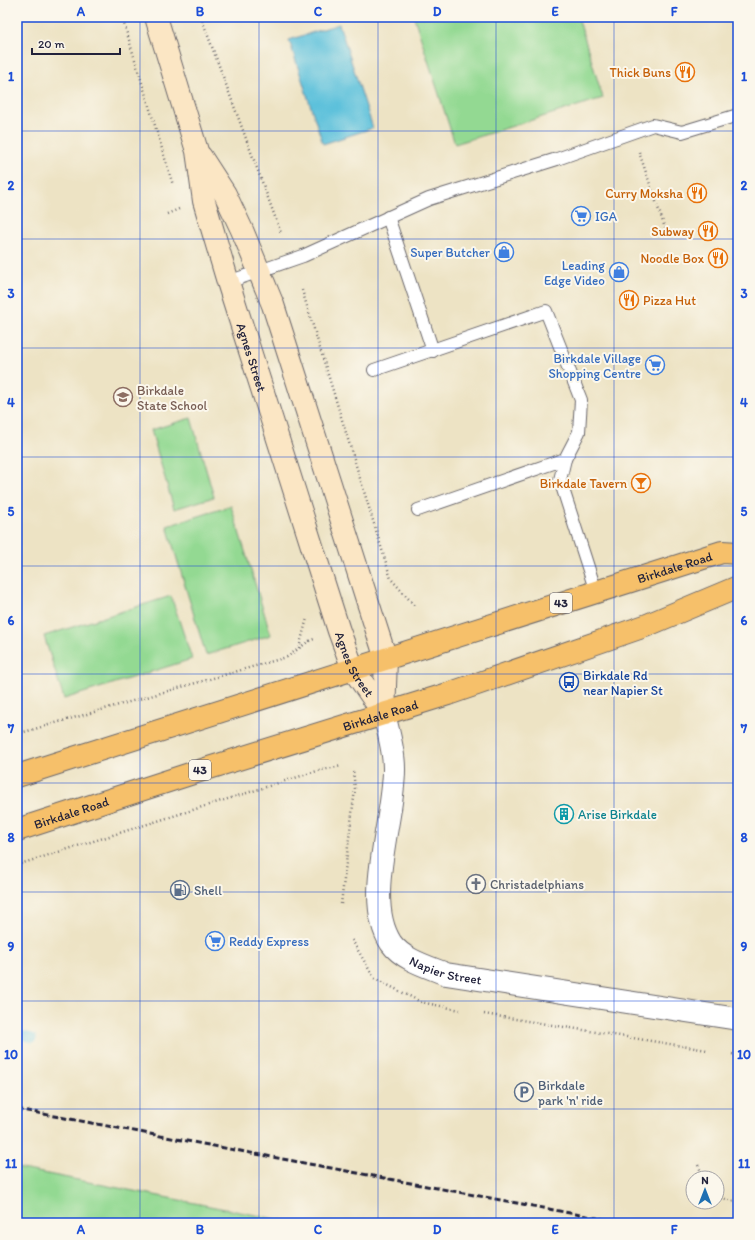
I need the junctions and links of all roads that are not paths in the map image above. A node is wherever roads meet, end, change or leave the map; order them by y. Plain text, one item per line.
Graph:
1 (156, 17) edge
2 (738, 115) edge
3 (197, 151) junction
4 (388, 217) junction
5 (260, 272) junction
6 (228, 282) junction
7 (433, 351) junction
8 (374, 370) dead end
9 (565, 459) junction
10 (418, 510) dead end
11 (738, 553) edge
12 (738, 587) edge
13 (596, 592) junction
14 (386, 659) junction
15 (353, 669) junction
16 (384, 714) junction
17 (17, 776) edge
18 (17, 830) edge
19 (738, 1019) edge

1 - 3 street, Agnes Street
2 - 4 lane
3 - 5 street, Agnes Street
3 - 6 street, Agnes Street
4 - 5 lane
4 - 7 lane
5 - 6 lane
5 - 14 street, Agnes Street
6 - 15 street, Agnes Street
7 - 8 lane
7 - 9 lane
9 - 10 lane
9 - 13 lane
11 - 13 main road, Birkdale Road / 43
12 - 16 main road, Birkdale Road / 43
13 - 14 main road, Birkdale Road / 43
14 - 15 main road, Birkdale Road / 43
14 - 16 street, Agnes Street
15 - 16 street, Agnes Street
15 - 17 main road, Birkdale Road / 43
16 - 18 main road, Birkdale Road / 43
16 - 19 street, Napier Street

